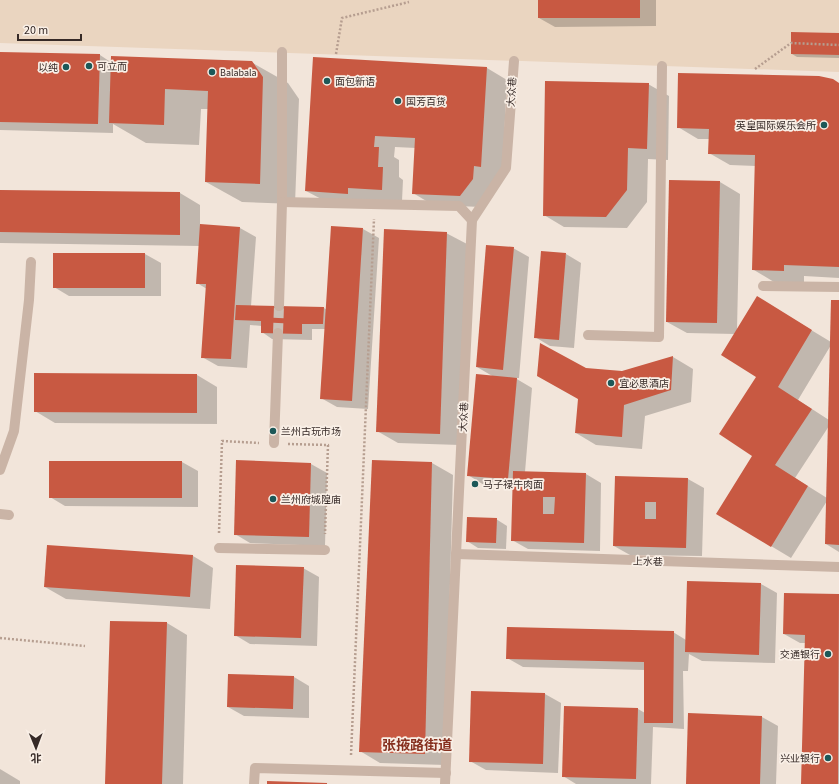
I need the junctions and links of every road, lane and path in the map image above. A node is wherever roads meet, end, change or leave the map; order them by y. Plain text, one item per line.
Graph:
1 (409, 2) dead end
2 (839, 45) edge
3 (282, 52) dead end
4 (336, 54) dead end
5 (514, 61) dead end
6 (662, 66) dead end
7 (756, 69) dead end
8 (282, 202) junction
9 (375, 204) junction
10 (472, 220) junction
11 (31, 262) dead end
12 (763, 286) dead end
13 (839, 287) edge
14 (279, 306) tunnel mouth
15 (278, 333) tunnel mouth
16 (588, 335) dead end
17 (274, 443) junction
18 (0, 470) edge
19 (218, 548) joint
20 (325, 550) joint
21 (456, 554) junction
22 (839, 567) edge
23 (0, 638) edge
24 (85, 646) dead end
25 (350, 771) junction
26 (446, 773) junction
27 (254, 784) edge
28 (445, 784) edge

1 - 4 path
2 - 7 path
3 - 8 street
5 - 10 street, 大众巷
6 - 16 street
8 - 9 street
8 - 14 street
9 - 10 street
9 - 25 path
10 - 21 street, 大众巷
11 - 18 street
12 - 13 street
15 - 17 street
17 - 19 path
17 - 20 path
19 - 20 street
21 - 22 street, 上水巷
21 - 26 street, 大众巷
23 - 24 path
25 - 26 street
25 - 27 street
26 - 28 street, 大众巷

